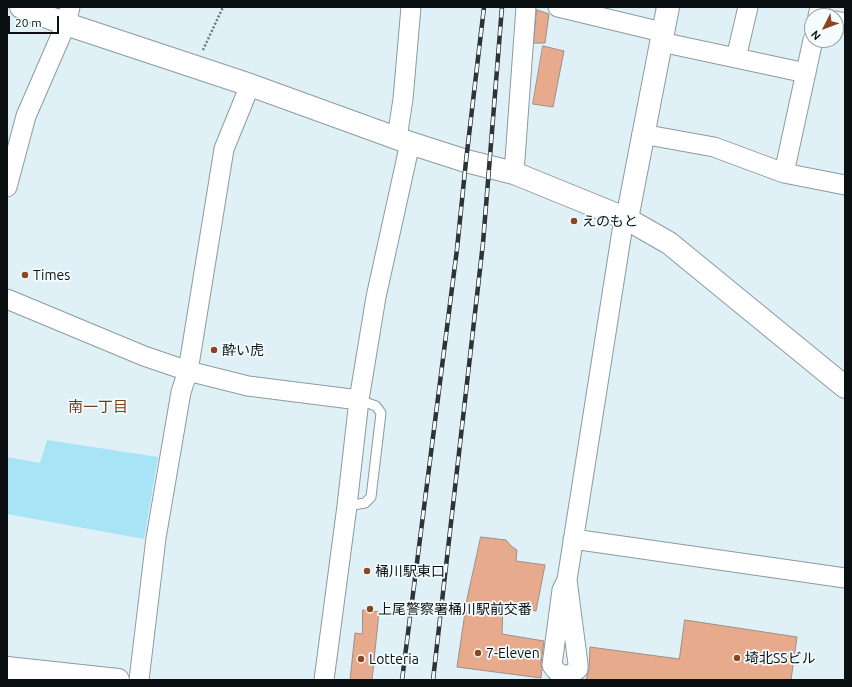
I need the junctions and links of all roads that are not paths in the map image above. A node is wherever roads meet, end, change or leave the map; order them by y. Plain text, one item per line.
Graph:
1 (21, 7) edge
2 (411, 7) edge
3 (526, 7) edge
4 (558, 7) edge
5 (668, 7) edge
6 (748, 7) edge
7 (68, 16) edge
8 (661, 37) junction
9 (811, 48) edge
10 (736, 58) junction
11 (806, 73) junction
12 (250, 85) junction
13 (642, 134) junction
14 (404, 140) junction
15 (514, 173) junction
16 (784, 173) junction
17 (845, 186) edge
18 (7, 187) edge
19 (626, 218) junction
20 (7, 300) edge
21 (188, 371) junction
22 (845, 387) edge
23 (359, 400) junction
24 (573, 539) junction
25 (845, 578) edge
26 (567, 580) dead end
27 (7, 668) edge
28 (74, 677) edge
29 (118, 680) edge
30 (139, 680) edge
31 (324, 680) edge

1 - 7 street
2 - 14 street
3 - 15 street
4 - 8 street
5 - 8 street
6 - 10 street
7 - 12 street
7 - 18 street
8 - 10 street
8 - 13 street
9 - 11 street
10 - 11 street
11 - 16 street
12 - 14 street
12 - 21 street
13 - 16 street
13 - 19 street
14 - 15 street
14 - 23 street
15 - 19 street
16 - 17 street
19 - 22 street
19 - 24 street
20 - 21 street
21 - 23 street
21 - 30 street
23 - 31 street
24 - 25 street
24 - 26 street
27 - 28 street
28 - 29 street

